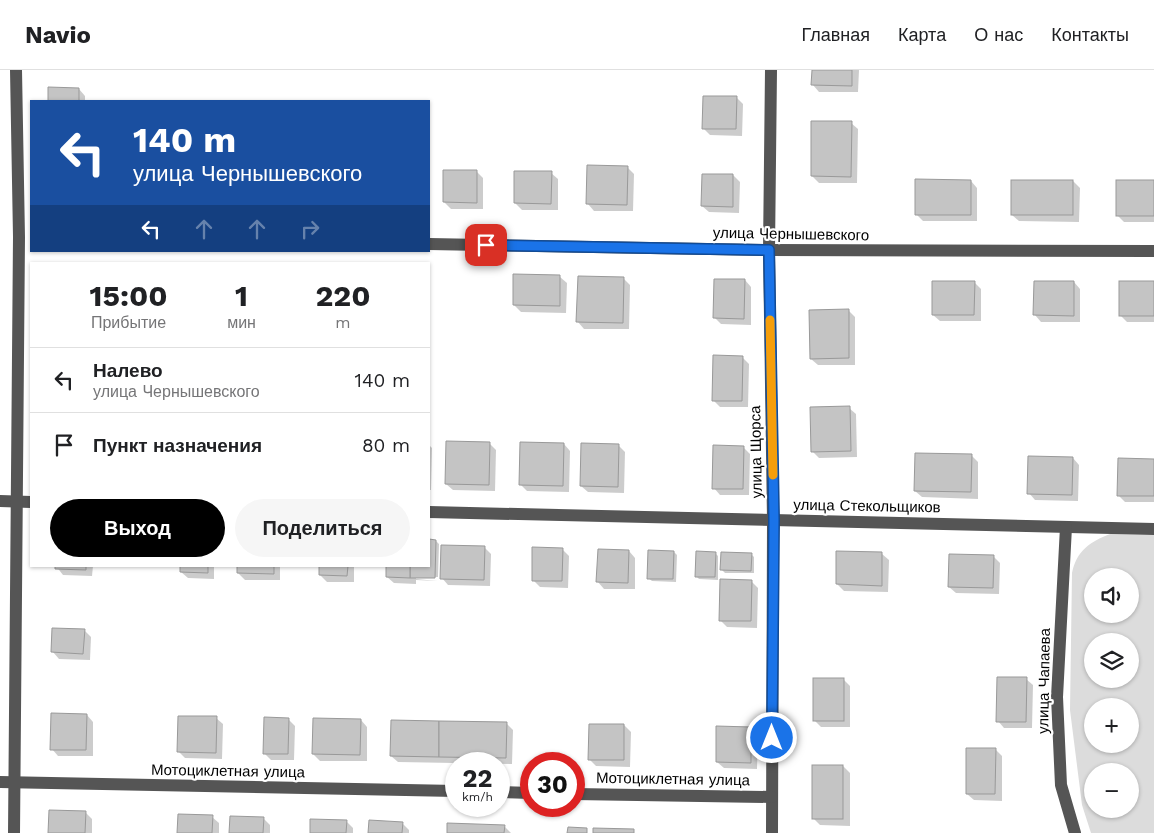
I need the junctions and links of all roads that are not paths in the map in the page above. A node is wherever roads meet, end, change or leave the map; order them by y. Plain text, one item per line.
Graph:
1 (16, 70) edge
2 (771, 70) edge
3 (25, 237) edge
4 (430, 244) edge
5 (769, 250) junction
6 (1154, 252) edge
7 (15, 501) junction
8 (0, 502) edge
9 (30, 502) edge
10 (430, 512) edge
11 (774, 520) junction
12 (1066, 527) junction
13 (1154, 529) edge
14 (0, 782) edge
15 (14, 783) junction
16 (445, 791) edge
17 (585, 794) edge
18 (772, 797) junction
19 (14, 833) edge
20 (772, 833) edge
21 (1075, 833) edge

1 - 3 street
2 - 5 street, улица Щорса
3 - 7 street
4 - 5 street, улица Чернышевского
5 - 6 street, улица Чернышевского
5 - 11 street, улица Щорса
7 - 8 street
7 - 9 street
7 - 15 street
10 - 11 street, улица Стекольщиков
11 - 12 street, улица Стекольщиков
11 - 18 street, улица Щорса
12 - 13 street, улица Стекольщиков
12 - 21 street, улица Чапаева
14 - 15 street, Мотоциклетная улица
15 - 16 street, Мотоциклетная улица
15 - 19 street
17 - 18 street, Мотоциклетная улица
18 - 20 street, улица Щорса

